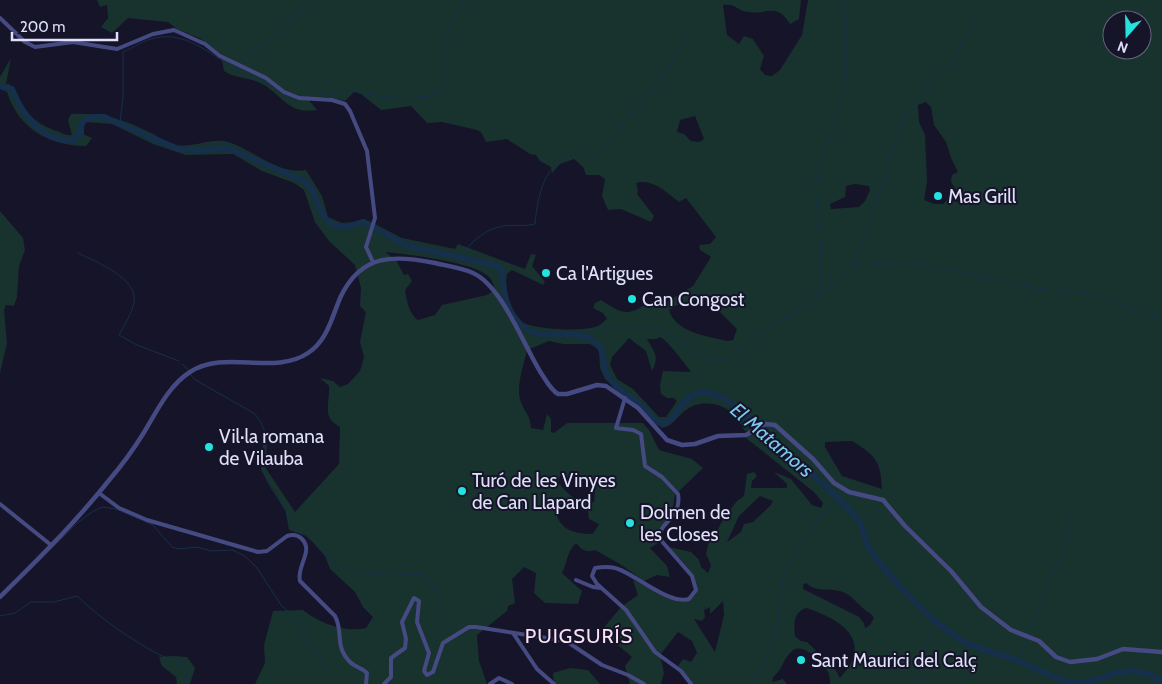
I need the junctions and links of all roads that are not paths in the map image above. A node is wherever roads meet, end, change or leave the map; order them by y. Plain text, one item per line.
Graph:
1 (0, 18) edge
2 (373, 262) junction
3 (625, 398) junction
4 (99, 493) junction
5 (0, 504) edge
6 (51, 545) junction
7 (576, 580) dead end
8 (601, 588) junction
9 (0, 596) edge
10 (513, 632) junction
11 (1162, 652) edge
12 (366, 684) edge
13 (384, 684) edge
14 (490, 684) edge
15 (512, 684) edge
16 (554, 684) edge
17 (644, 684) edge
18 (691, 684) edge

1 - 2 street
2 - 3 street
2 - 4 street
3 - 8 street
3 - 11 street
4 - 6 street
4 - 12 street
5 - 6 street
6 - 9 street
7 - 8 street
8 - 18 street
10 - 13 street
10 - 16 street
10 - 17 street
14 - 15 street

